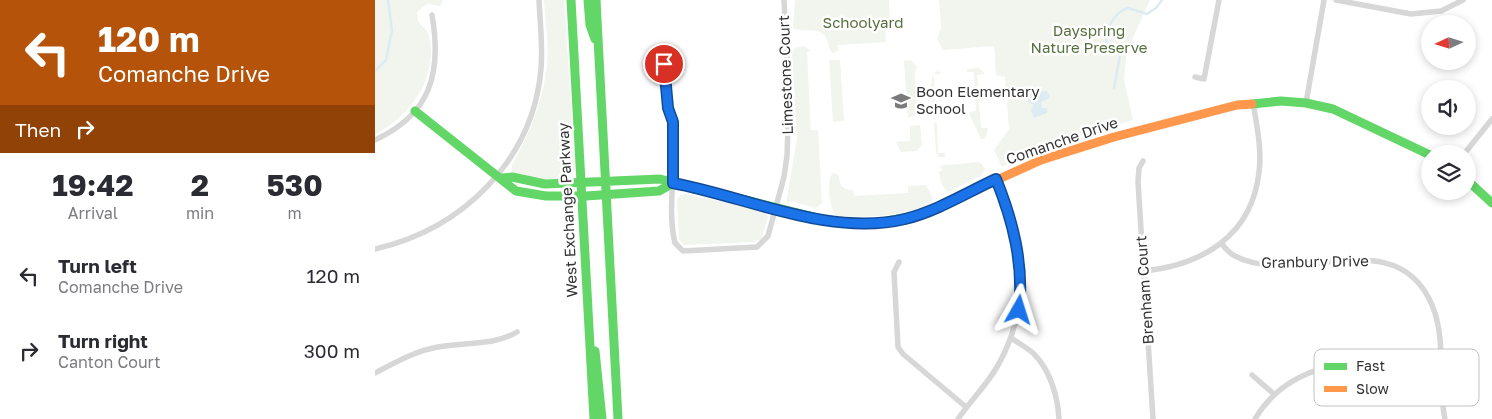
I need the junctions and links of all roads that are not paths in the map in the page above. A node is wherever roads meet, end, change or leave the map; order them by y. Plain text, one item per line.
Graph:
1 (539, 0) edge
2 (571, 0) edge
3 (588, 0) edge
4 (596, 0) edge
5 (784, 0) edge
6 (1219, 0) edge
7 (1324, 0) edge
8 (1336, 0) edge
9 (1463, 0) edge
10 (432, 15) dead end
11 (598, 46) junction
12 (671, 54) dead end
13 (1195, 77) dead end
14 (1253, 103) junction
15 (1306, 103) junction
16 (415, 111) junction
17 (1492, 119) edge
18 (375, 140) edge
19 (1471, 145) edge
20 (1421, 151) edge
21 (1143, 161) dead end
22 (501, 177) junction
23 (996, 179) junction
24 (606, 182) junction
25 (580, 183) junction
26 (673, 183) junction
27 (1476, 188) edge
28 (606, 194) junction
29 (581, 195) junction
30 (1492, 203) edge
31 (775, 208) junction
32 (1221, 243) junction
33 (375, 249) edge
34 (899, 262) dead end
35 (1144, 271) junction
36 (589, 326) junction
37 (517, 332) dead end
38 (1011, 338) junction
39 (1439, 349) edge
40 (1314, 369) edge
41 (375, 373) edge
42 (1253, 375) dead end
43 (1274, 394) junction
44 (1444, 406) edge
45 (966, 407) junction
46 (594, 419) edge
47 (602, 419) edge
48 (618, 419) edge
49 (958, 419) edge
50 (1059, 419) edge
51 (1153, 419) edge
52 (1255, 419) edge
53 (1445, 419) edge

1 - 22 street
2 - 25 street, West Exchange Parkway
3 - 11 street
4 - 11 street
5 - 31 street, Limestone Court
6 - 13 street
7 - 15 street
8 - 9 street
10 - 16 street
11 - 24 street
12 - 26 street
14 - 15 street, Comanche Drive
14 - 23 street, Comanche Drive
14 - 32 street
15 - 20 street, Comanche Drive
16 - 18 street
16 - 22 street
17 - 19 street
21 - 35 street, Brenham Court
22 - 25 street, Comanche Drive
22 - 29 street
22 - 33 street
23 - 31 street, Comanche Drive
23 - 38 street
24 - 25 street, Comanche Drive
24 - 26 street, Comanche Drive
24 - 28 street
25 - 29 street, West Exchange Parkway
26 - 28 street
26 - 31 street, Comanche Drive
26 - 31 street, Limestone Court
27 - 30 street
28 - 29 street
28 - 48 street
29 - 36 street, West Exchange Parkway
32 - 35 street
32 - 39 street, Granbury Drive
34 - 45 street
35 - 51 street, Brenham Court
36 - 46 street, West Exchange Parkway
36 - 47 street
37 - 41 street
38 - 45 street
38 - 50 street
40 - 43 street
42 - 43 street
43 - 52 street
44 - 53 street, Granbury Drive
45 - 49 street

